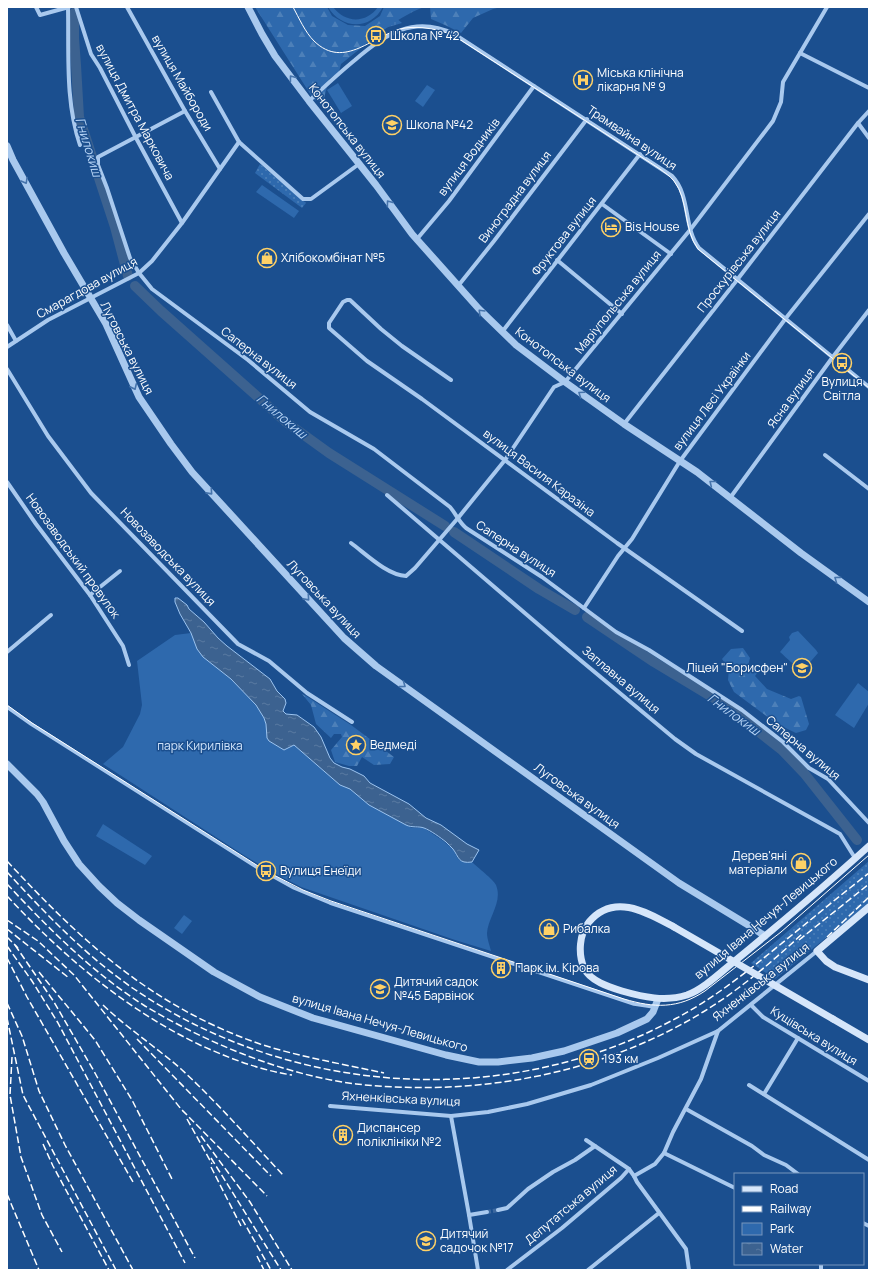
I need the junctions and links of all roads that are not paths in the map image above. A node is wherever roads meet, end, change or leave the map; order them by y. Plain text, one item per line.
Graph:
1 (36, 7) edge
2 (69, 7) edge
3 (76, 7) edge
4 (127, 7) edge
5 (248, 7) edge
6 (827, 7) edge
7 (800, 53) junction
8 (534, 86) junction
9 (869, 88) edge
10 (211, 92) dead end
11 (308, 101) junction
12 (185, 111) junction
13 (869, 111) edge
14 (587, 120) junction
15 (858, 123) junction
16 (135, 136) junction
17 (869, 138) edge
18 (240, 142) junction
19 (80, 145) dead end
20 (7, 146) edge
21 (640, 154) junction
22 (359, 164) junction
23 (220, 169) junction
24 (602, 204) junction
25 (869, 214) edge
26 (182, 223) junction
27 (690, 230) junction
28 (417, 239) junction
29 (670, 254) junction
30 (557, 260) junction
31 (139, 273) junction
32 (737, 280) junction
33 (458, 286) junction
34 (90, 298) junction
35 (869, 310) edge
36 (622, 314) junction
37 (785, 319) junction
38 (7, 325) edge
39 (502, 332) junction
40 (16, 341) junction
41 (7, 347) edge
42 (832, 357) junction
43 (7, 369) edge
44 (451, 380) dead end
45 (565, 382) junction
46 (869, 387) edge
47 (624, 424) junction
48 (825, 454) dead end
49 (505, 460) junction
50 (680, 461) junction
51 (7, 482) edge
52 (869, 489) edge
53 (387, 495) dead end
54 (730, 499) junction
55 (458, 518) junction
56 (439, 539) junction
57 (351, 542) dead end
58 (625, 548) junction
59 (120, 571) dead end
60 (90, 595) junction
61 (869, 602) edge
62 (584, 608) junction
63 (51, 615) dead end
64 (742, 632) dead end
65 (7, 652) edge
66 (129, 665) dead end
67 (7, 707) edge
68 (352, 722) dead end
69 (7, 764) edge
70 (869, 823) edge
71 (869, 846) edge
72 (855, 858) junction
73 (869, 907) edge
74 (765, 936) junction
75 (817, 951) junction
76 (869, 980) edge
77 (658, 999) junction
78 (751, 1005) junction
79 (655, 1008) junction
80 (718, 1031) junction
81 (798, 1038) junction
82 (869, 1040) edge
83 (869, 1081) edge
84 (749, 1085) dead end
85 (764, 1094) junction
86 (330, 1106) dead end
87 (686, 1109) junction
88 (451, 1116) junction
89 (586, 1140) dead end
90 (595, 1146) junction
91 (664, 1153) junction
92 (869, 1160) edge
93 (629, 1169) junction
94 (797, 1173) edge
95 (634, 1176) junction
96 (734, 1188) edge
97 (498, 1210) tunnel mouth
98 (487, 1212) tunnel mouth
99 (659, 1213) junction
100 (470, 1215) junction
101 (478, 1270) edge
102 (507, 1270) edge
103 (588, 1270) edge
104 (689, 1270) edge

1 - 2 street
2 - 19 street
3 - 16 street, вулиця Дмитра Марковича
4 - 12 street, вулиця Майбороди
11 -> 5 street, Конотопська вулиця
6 - 7 street, Маріупольська вулиця
7 - 9 street
7 - 27 street, Маріупольська вулиця
8 - 11 street, Трамвайна вулиця
8 - 14 street, Трамвайна вулиця
8 - 28 street, вулиця Водників
10 - 18 street
11 - 22 street, Конотопська вулиця
12 - 16 street, Саперна вулиця
12 - 23 street, вулиця Майбороди
13 - 15 street, Проскурівська вулиця
14 - 21 street, Трамвайна вулиця
14 - 33 street, Виноградна вулиця
15 - 17 street
15 - 32 street, Проскурівська вулиця
16 - 26 street, вулиця Дмитра Марковича
16 - 31 street, Саперна вулиця
18 - 22 street
18 - 23 street, Смарагдова вулиця
20 -> 34 street, Луговська вулиця
21 - 24 street, Фруктова вулиця
21 - 27 street, Трамвайна вулиця
28 -> 22 street, Конотопська вулиця
23 - 26 street, Смарагдова вулиця
24 - 29 street
24 - 30 street, Фруктова вулиця
25 - 37 street, вулиця Лесі Українки
26 - 31 street, Смарагдова вулиця
27 - 29 street, Маріупольська вулиця
27 - 32 street, Трамвайна вулиця
28 - 33 street, Конотопська вулиця
29 - 36 street, Маріупольська вулиця
30 - 36 street
30 - 39 street, Фруктова вулиця
31 - 34 street, Смарагдова вулиця
31 - 55 street, Саперна вулиця
32 - 37 street, Трамвайна вулиця
32 - 47 street, Проскурівська вулиця
39 -> 33 street, Конотопська вулиця
34 - 40 street, Смарагдова вулиця
34 -> 74 street, Луговська вулиця
35 - 42 street, Ясна вулиця
36 - 45 street, Маріупольська вулиця
37 - 42 street, Трамвайна вулиця
37 - 50 street, вулиця Лесі Українки
38 - 40 street
39 - 45 street, Конотопська вулиця
40 - 41 street, Смарагдова вулиця
42 - 46 street, Трамвайна вулиця
42 - 54 street, Ясна вулиця
43 - 68 street, Новозаводська вулиця
44 - 49 street, вулиця Василя Каразіна
47 -> 45 street, Конотопська вулиця
45 - 49 street, Маріупольська вулиця
47 - 50 street, Конотопська вулиця
48 - 52 street
49 - 55 street, Маріупольська вулиця
49 - 58 street, вулиця Василя Каразіна
54 -> 50 street, Конотопська вулиця
50 - 58 street, вулиця Лесі Українки
51 - 60 street, Новозаводський провулок
53 - 56 street, Заплавна вулиця
61 -> 54 street, Конотопська вулиця
55 - 56 street, Маріупольська вулиця
55 - 62 street, Саперна вулиця
56 - 57 street, Маріупольська вулиця
56 - 72 street, Заплавна вулиця
58 - 62 street, вулиця Лесі Українки
58 - 64 street, вулиця Василя Каразіна
59 - 60 street
60 - 66 street, Новозаводський провулок
62 - 70 street, Саперна вулиця
63 - 65 street
67 - 79 street
69 - 79 street, вулиця Івана Нечуя-Левицького
71 - 72 main road, вулиця Івана Нечуя-Левицького
72 - 74 main road, вулиця Івана Нечуя-Левицького
73 - 75 main road, Яхненківська вулиця
74 - 77 main road, вулиця Івана Нечуя-Левицького
75 - 76 main road
75 - 78 street, Яхненківська вулиця
77 - 79 street, вулиця Івана Нечуя-Левицького
77 - 82 main road, bridge
78 - 80 street, Яхненківська вулиця
78 - 81 street, Кущівська вулиця
80 - 87 street
80 - 88 street, Яхненківська вулиця
81 - 83 street, Кущівська вулиця
81 - 85 street
84 - 85 street
85 - 92 street
86 - 88 street, Яхненківська вулиця
87 - 91 street
87 - 94 street
88 - 100 street
89 - 90 street
90 - 93 street
90 - 97 street
91 - 95 street
91 - 96 street
93 - 95 street
93 - 102 street, Депутатська вулиця
95 - 99 street
98 - 100 street
99 - 103 street
99 - 104 street
100 - 101 street

